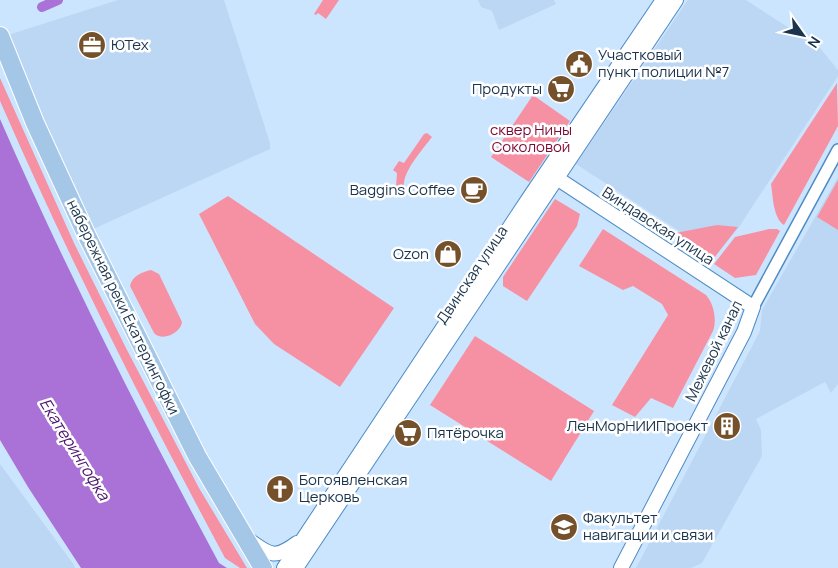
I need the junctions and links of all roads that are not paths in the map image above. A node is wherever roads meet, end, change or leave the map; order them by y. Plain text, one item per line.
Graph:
1 (663, 0) edge
2 (676, 0) edge
3 (0, 36) edge
4 (0, 65) edge
5 (838, 150) edge
6 (551, 175) junction
7 (753, 307) junction
8 (305, 536) junction
9 (245, 538) junction
10 (252, 568) edge
11 (263, 568) edge
12 (284, 568) edge
13 (296, 568) edge
14 (621, 568) edge

1 - 6 street, Двинская улица
2 - 6 street, Двинская улица
3 - 9 main road, набережная реки Екатерингофки
4 - 10 main road, набережная реки Екатерингофки
5 - 7 street, Межевой канал
6 - 7 street, Виндавская улица
6 - 8 street, Двинская улица
6 - 13 street, Двинская улица
7 - 14 street, Межевой канал
8 - 9 street
8 - 12 street, Двинская улица
9 - 11 main road, набережная реки Екатерингофки

